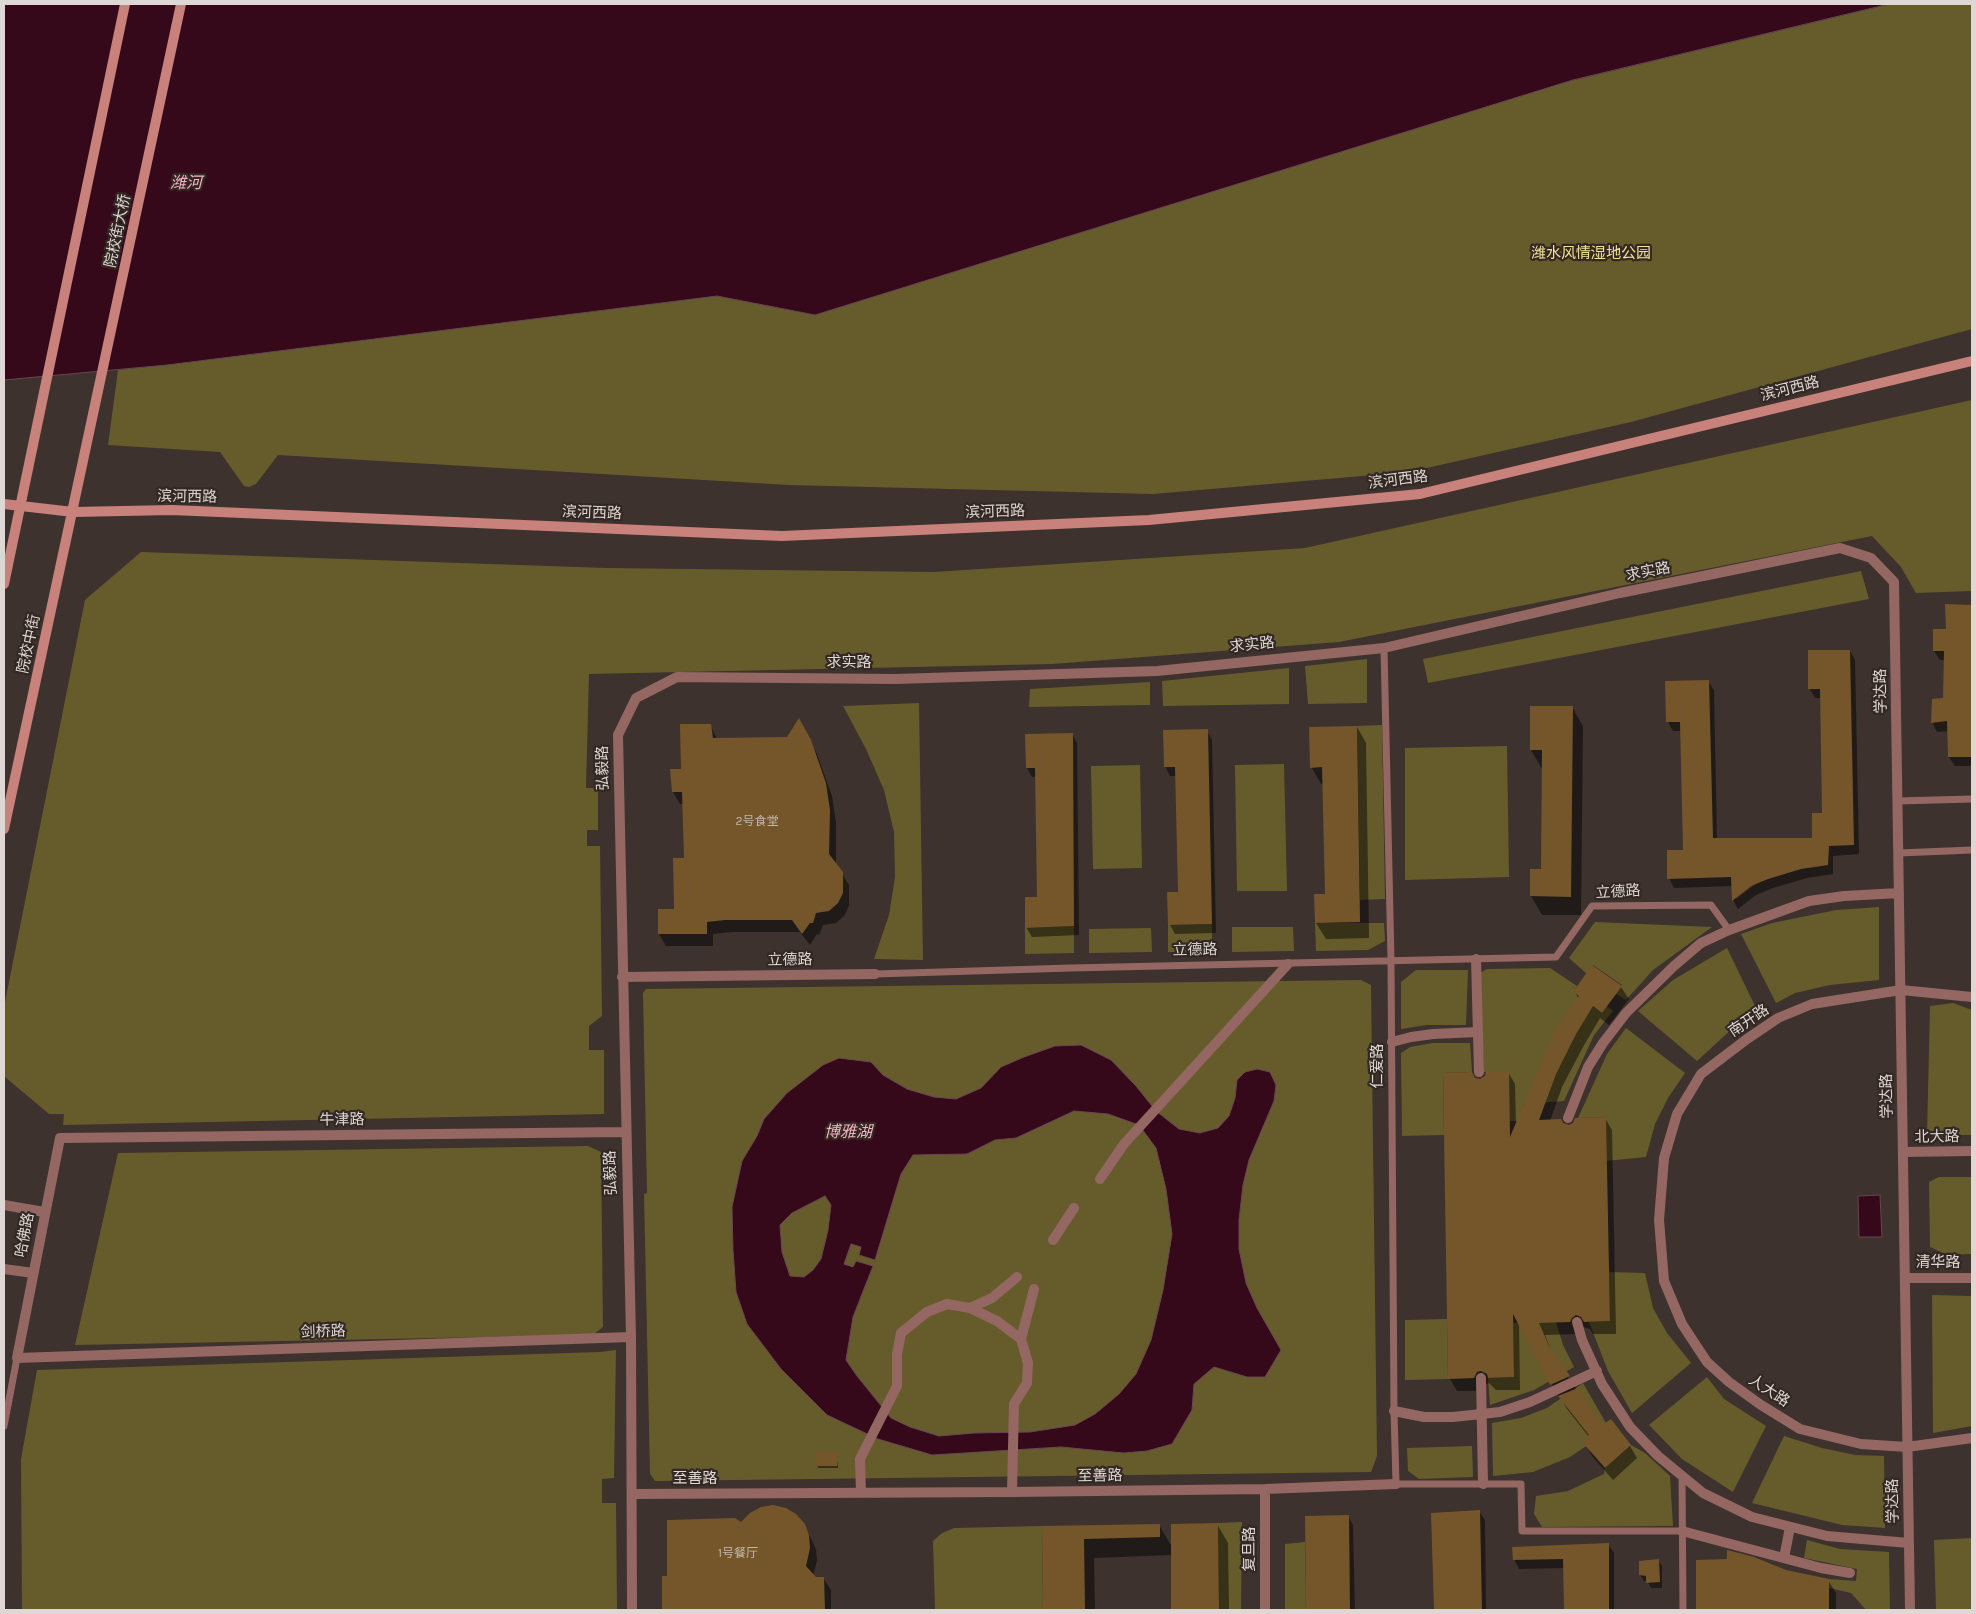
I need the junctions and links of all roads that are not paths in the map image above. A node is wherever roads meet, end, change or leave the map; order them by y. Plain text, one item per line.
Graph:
1 (125, 4) edge
2 (181, 4) edge
3 (1972, 361) edge
4 (84, 464) joint
5 (4, 504) edge
6 (20, 506) junction
7 (73, 512) junction
8 (1894, 582) joint
9 (4, 584) edge
10 (1384, 648) junction
11 (618, 735) joint
12 (1972, 799) edge
13 (1898, 801) junction
14 (4, 829) edge
15 (1972, 850) edge
16 (1898, 853) junction
17 (1899, 893) junction
18 (1729, 930) junction
19 (1476, 959) junction
20 (1391, 960) junction
21 (1288, 964) junction
22 (875, 974) joint
23 (622, 977) junction
24 (1901, 990) junction
25 (1972, 997) edge
26 (1478, 1032) junction
27 (1392, 1042) junction
28 (1478, 1072) dead end
29 (1568, 1118) dead end
30 (625, 1132) junction
31 (60, 1138) joint
32 (1903, 1152) junction
33 (1972, 1152) edge
34 (1100, 1179) dead end
35 (4, 1205) edge
36 (1074, 1208) dead end
37 (44, 1212) junction
38 (1659, 1220) joint
39 (1053, 1240) dead end
40 (4, 1269) edge
41 (33, 1273) junction
42 (1017, 1277) dead end
43 (1905, 1278) junction
44 (1972, 1278) edge
45 (1034, 1289) dead end
46 (970, 1308) junction
47 (1577, 1322) dead end
48 (631, 1337) junction
49 (1021, 1339) junction
50 (17, 1358) junction
51 (1596, 1371) junction
52 (1481, 1378) dead end
53 (1394, 1410) junction
54 (1483, 1414) junction
55 (4, 1426) edge
56 (1972, 1438) edge
57 (1907, 1447) junction
58 (1682, 1476) junction
59 (1396, 1484) junction
60 (1483, 1484) junction
61 (1265, 1489) junction
62 (1012, 1492) junction
63 (861, 1493) junction
64 (632, 1494) junction
65 (1790, 1527) junction
66 (1682, 1531) junction
67 (1909, 1543) junction
68 (1784, 1558) junction
69 (1850, 1573) dead end
70 (632, 1610) edge
71 (1265, 1610) edge
72 (1683, 1610) edge
73 (1910, 1610) edge

1 - 6 street
2 - 4 street, 院校街大桥
3 - 7 street, 滨河西路
4 - 7 street, 院校中街
5 - 6 street, 滨河西路
6 - 7 street, 滨河西路
6 - 9 street
7 - 14 street, 院校中街
8 - 10 street, 求实路
8 - 13 street, 学达路
10 - 11 street, 求实路
10 - 20 lane, 仁爱路
11 - 23 street, 弘毅路
12 - 13 lane
13 - 16 street, 学达路
15 - 16 lane
16 - 17 street, 学达路
17 - 18 street
17 - 24 street, 学达路
18 - 19 lane, 立德路
18 - 29 street
19 - 20 lane, 立德路
19 - 26 street
20 - 21 lane, 立德路
20 - 27 lane, 仁爱路
21 - 22 lane, 立德路
21 - 34 street
22 - 23 street, 立德路
23 - 30 street, 弘毅路
24 - 25 street, 南开路
24 - 32 street, 学达路
24 - 38 street, 南开路
26 - 27 street
26 - 28 street
27 - 53 lane, 仁爱路
30 - 31 street, 牛津路
30 - 48 street, 弘毅路
31 - 37 street, 哈佛路
32 - 33 street, 北大路
32 - 43 street, 学达路
35 - 37 street
36 - 39 street
37 - 41 street, 哈佛路
38 - 57 street, 人大路
40 - 41 street
41 - 50 street, 哈佛路
42 - 46 street
43 - 44 street, 清华路
43 - 57 street, 学达路
45 - 49 street
46 - 49 street
46 - 63 street
47 - 51 street
48 - 50 street, 剑桥路
48 - 64 street, 弘毅路
49 - 62 street
50 - 55 lane, 哈佛路
51 - 54 street
51 - 58 street
52 - 54 street
53 - 54 street
53 - 59 lane, 仁爱路
54 - 60 street
56 - 57 street, 人大路
57 - 67 street, 学达路
58 - 65 street
58 - 66 lane
59 - 60 lane, 至善路
59 - 61 street, 至善路
60 - 66 lane, 至善路
61 - 62 street, 至善路
61 - 71 street, 复旦路
62 - 63 street, 至善路
63 - 64 street, 至善路
64 - 70 street, 弘毅路
65 - 67 street
65 - 68 street
66 - 68 street
66 - 72 lane
67 - 73 street, 学达路
68 - 69 street

